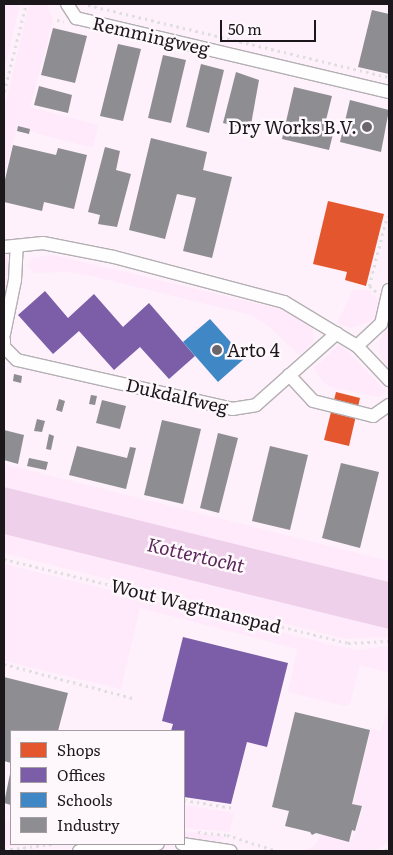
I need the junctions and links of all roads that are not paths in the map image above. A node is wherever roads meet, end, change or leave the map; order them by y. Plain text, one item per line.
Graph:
1 (67, 4) edge
2 (389, 92) edge
3 (4, 246) edge
4 (17, 246) junction
5 (388, 296) edge
6 (337, 333) junction
7 (4, 334) edge
8 (4, 340) edge
9 (358, 346) junction
10 (289, 375) junction
11 (389, 380) edge
12 (389, 404) edge
13 (185, 844) edge
14 (150, 845) edge
15 (117, 849) edge
16 (78, 851) edge
17 (230, 851) edge

1 - 2 street, Remmingweg
3 - 4 street
4 - 6 street
4 - 7 street
5 - 9 street
6 - 9 street
6 - 10 street, Dukdalfweg
8 - 10 street, Dukdalfweg
9 - 11 street
10 - 12 street
13 - 17 street
14 - 15 street
15 - 16 street

